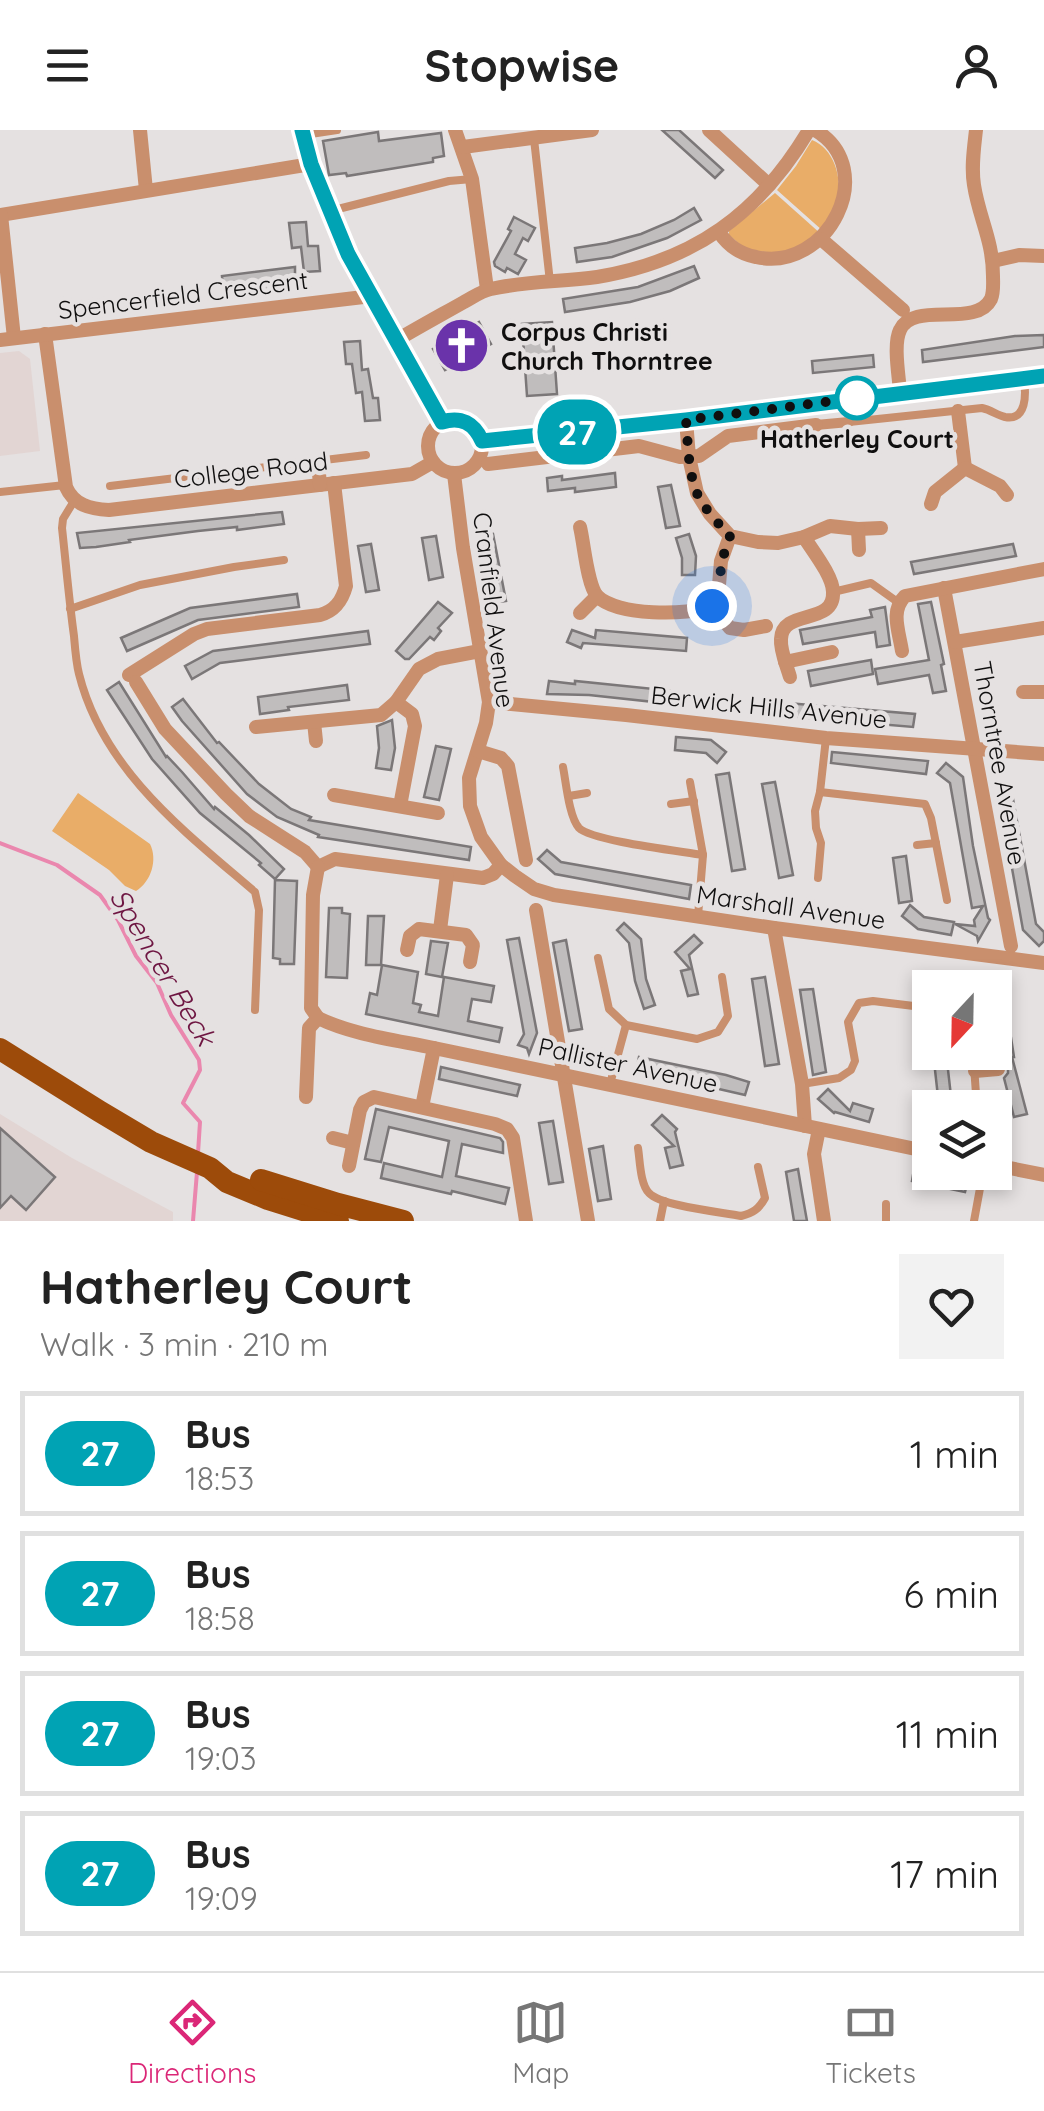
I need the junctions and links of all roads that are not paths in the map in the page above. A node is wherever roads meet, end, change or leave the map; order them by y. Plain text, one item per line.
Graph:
1 (140, 130) edge
2 (336, 130) edge
3 (455, 130) edge
4 (592, 130) edge
5 (709, 130) edge
6 (812, 130) edge
7 (976, 130) edge
8 (303, 132) edge
9 (569, 132) edge
10 (534, 139) junction
11 (463, 146) junction
12 (311, 164) junction
13 (472, 179) junction
14 (770, 186) junction
15 (146, 190) junction
16 (330, 211) junction
17 (0, 215) edge
18 (719, 232) junction
19 (822, 239) junction
20 (1044, 256) edge
21 (993, 261) junction
22 (550, 282) junction
23 (487, 289) junction
24 (372, 296) junction
25 (903, 310) dead end
26 (45, 334) junction
27 (7, 339) edge
28 (397, 340) junction
29 (1044, 376) edge
30 (1024, 378) junction
31 (900, 392) junction
32 (958, 411) junction
33 (686, 420) junction
34 (442, 422) junction
35 (849, 422) joint
36 (816, 425) joint
37 (482, 441) junction
38 (366, 455) dead end
39 (689, 456) junction
40 (533, 459) junction
41 (318, 462) junction
42 (433, 462) junction
43 (482, 464) junction
44 (965, 468) junction
45 (454, 474) junction
46 (534, 477) dead end
47 (327, 484) junction
48 (65, 485) junction
49 (110, 486) dead end
50 (0, 492) edge
51 (1007, 495) dead end
52 (74, 501) junction
53 (930, 504) dead end
54 (580, 526) dead end
55 (881, 528) dead end
56 (858, 529) junction
57 (730, 536) junction
58 (804, 537) junction
59 (859, 550) dead end
60 (605, 554) dead end
61 (587, 559) junction
62 (284, 560) dead end
63 (1044, 569) edge
64 (944, 588) junction
65 (834, 592) junction
66 (597, 596) junction
67 (898, 602) junction
68 (712, 606) junction
69 (70, 609) junction
70 (580, 613) dead end
71 (766, 626) dead end
72 (730, 628) junction
73 (1044, 628) edge
74 (955, 642) junction
75 (720, 644) dead end
76 (902, 650) dead end
77 (480, 651) junction
78 (832, 652) dead end
79 (154, 660) junction
80 (786, 662) junction
81 (164, 676) dead end
82 (790, 677) dead end
83 (1023, 692) dead end
84 (1044, 692) edge
85 (168, 696) dead end
86 (396, 702) junction
87 (489, 702) junction
88 (152, 706) junction
89 (314, 722) junction
90 (256, 728) dead end
91 (826, 738) junction
92 (316, 741) dead end
93 (973, 749) junction
94 (478, 751) junction
95 (1044, 754) edge
96 (563, 767) dead end
97 (690, 782) dead end
98 (820, 792) junction
99 (588, 793) dead end
100 (334, 795) dead end
101 (569, 796) junction
102 (694, 802) junction
103 (671, 804) dead end
104 (400, 806) junction
105 (438, 813) dead end
106 (936, 843) junction
107 (917, 846) dead end
108 (703, 855) junction
109 (526, 860) dead end
110 (501, 865) junction
111 (318, 867) junction
112 (448, 875) junction
113 (818, 878) dead end
114 (534, 889) junction
115 (947, 900) dead end
116 (536, 910) joint
117 (698, 916) junction
118 (774, 928) junction
119 (440, 930) junction
120 (1011, 946) dead end
121 (408, 950) dead end
122 (598, 958) dead end
123 (470, 962) dead end
124 (1044, 963) edge
125 (722, 978) dead end
126 (621, 987) dead end
127 (606, 991) junction
128 (724, 992) junction
129 (710, 994) dead end
130 (912, 1006) edge
131 (255, 1010) dead end
132 (318, 1018) junction
133 (626, 1024) junction
134 (434, 1048) junction
135 (0, 1049) edge
136 (983, 1070) edge
137 (975, 1071) joint
138 (565, 1075) junction
139 (610, 1084) junction
140 (802, 1084) junction
141 (977, 1090) edge
142 (306, 1097) dead end
143 (422, 1107) junction
144 (812, 1127) junction
145 (333, 1138) dead end
146 (353, 1143) junction
147 (638, 1148) dead end
148 (912, 1148) edge
149 (201, 1164) junction
150 (349, 1166) dead end
151 (758, 1167) dead end
152 (1012, 1168) edge
153 (1044, 1175) edge
154 (980, 1190) edge
155 (664, 1201) junction
156 (886, 1204) dead end
157 (506, 1208) dead end
158 (525, 1213) edge
159 (334, 1220) edge
160 (404, 1221) edge
161 (588, 1221) edge
162 (660, 1221) edge
163 (824, 1221) edge
164 (886, 1221) edge
165 (974, 1221) edge

1 - 15 street
2 - 8 lane
3 - 11 street
4 - 9 street
5 - 14 street
6 - 14 street
6 - 19 street
7 - 21 street
8 - 12 street
9 - 10 street
10 - 11 street
10 - 22 lane
11 - 13 street
12 - 15 street
12 - 16 street
13 - 16 lane
13 - 23 street
14 - 18 street
15 - 17 street
16 - 24 street
17 - 27 street
18 - 19 street
18 - 22 street
19 - 25 street
20 - 21 street
21 - 31 street
22 - 23 street
23 - 28 street
24 - 26 street, Spencerfield Crescent
24 - 28 street
26 - 27 street, Spencerfield Crescent
26 - 48 street
28 - 34 street
29 - 30 street
30 - 31 street
30 - 32 lane
31 - 33 street
32 - 35 lane
32 - 44 street
33 - 37 street
33 - 39 street
34 - 37 street
34 - 42 street
35 - 36 street
36 - 39 street
37 - 43 street
38 - 41 lane, College Road
39 - 40 street
39 - 57 street
40 - 43 street
40 - 46 street
41 - 47 street
41 - 49 lane, College Road
42 - 45 street
42 - 47 street, College Road
43 - 45 street
44 - 51 street
44 - 53 street
45 - 77 street, Cranfield Avenue
47 - 52 street, College Road
47 - 79 street
48 - 50 lane
48 - 52 street
52 - 69 lane
54 - 61 street
55 - 56 street
56 - 58 street
56 - 59 street
57 - 58 street
57 - 68 street
58 - 65 street
60 - 61 street
61 - 66 street
62 - 69 lane
63 - 64 street
64 - 67 street
64 - 74 street, Thorntree Avenue
65 - 67 lane
65 - 80 street
66 - 68 street
66 - 70 street
67 - 76 street
68 - 72 street
69 - 131 lane
71 - 72 street
72 - 75 street
73 - 74 street
74 - 93 street, Thorntree Avenue
77 - 86 street
77 - 87 street, Cranfield Avenue
78 - 80 street
79 - 81 street
79 - 88 street
80 - 82 street
83 - 84 street
85 - 88 street
86 - 89 street
86 - 104 street
87 - 91 street, Berwick Hills Avenue
87 - 94 street, Cranfield Avenue
88 - 111 street
89 - 90 street
89 - 92 street
91 - 93 street, Berwick Hills Avenue
91 - 98 lane
93 - 95 street, Berwick Hills Avenue
93 - 120 street, Thorntree Avenue
94 - 109 street
94 - 110 street, Cranfield Avenue
96 - 101 lane
97 - 102 lane
98 - 106 lane
98 - 113 lane
99 - 101 lane
100 - 104 street
101 - 108 lane
102 - 103 lane
102 - 108 lane
104 - 105 street
106 - 107 lane
106 - 115 lane
108 - 117 lane
110 - 112 street
110 - 114 street, Cranfield Avenue
111 - 112 street
111 - 132 street
112 - 119 street
114 - 116 street
114 - 117 street, Marshall Avenue
116 - 138 street
117 - 118 street, Marshall Avenue
118 - 124 street, Marshall Avenue
118 - 140 street
119 - 121 street
119 - 123 street
122 - 127 lane
125 - 128 lane
126 - 127 lane
127 - 133 lane
128 - 129 lane
128 - 133 lane
130 - 140 lane
132 - 134 street, Pallister Avenue
132 - 142 street
133 - 139 lane
134 - 138 street, Pallister Avenue
134 - 143 street
135 - 149 main road
136 - 137 street
137 - 141 lane
138 - 139 street, Pallister Avenue
138 - 161 street
139 - 144 street, Pallister Avenue
140 - 144 street
143 - 146 street
143 - 158 street
144 - 148 street, Pallister Avenue
144 - 163 street
145 - 146 street
146 - 150 street
147 - 155 lane
149 - 159 main road
149 - 160 main road
151 - 155 lane
152 - 153 street
154 - 165 lane
155 - 162 lane
156 - 164 lane
157 - 158 street

